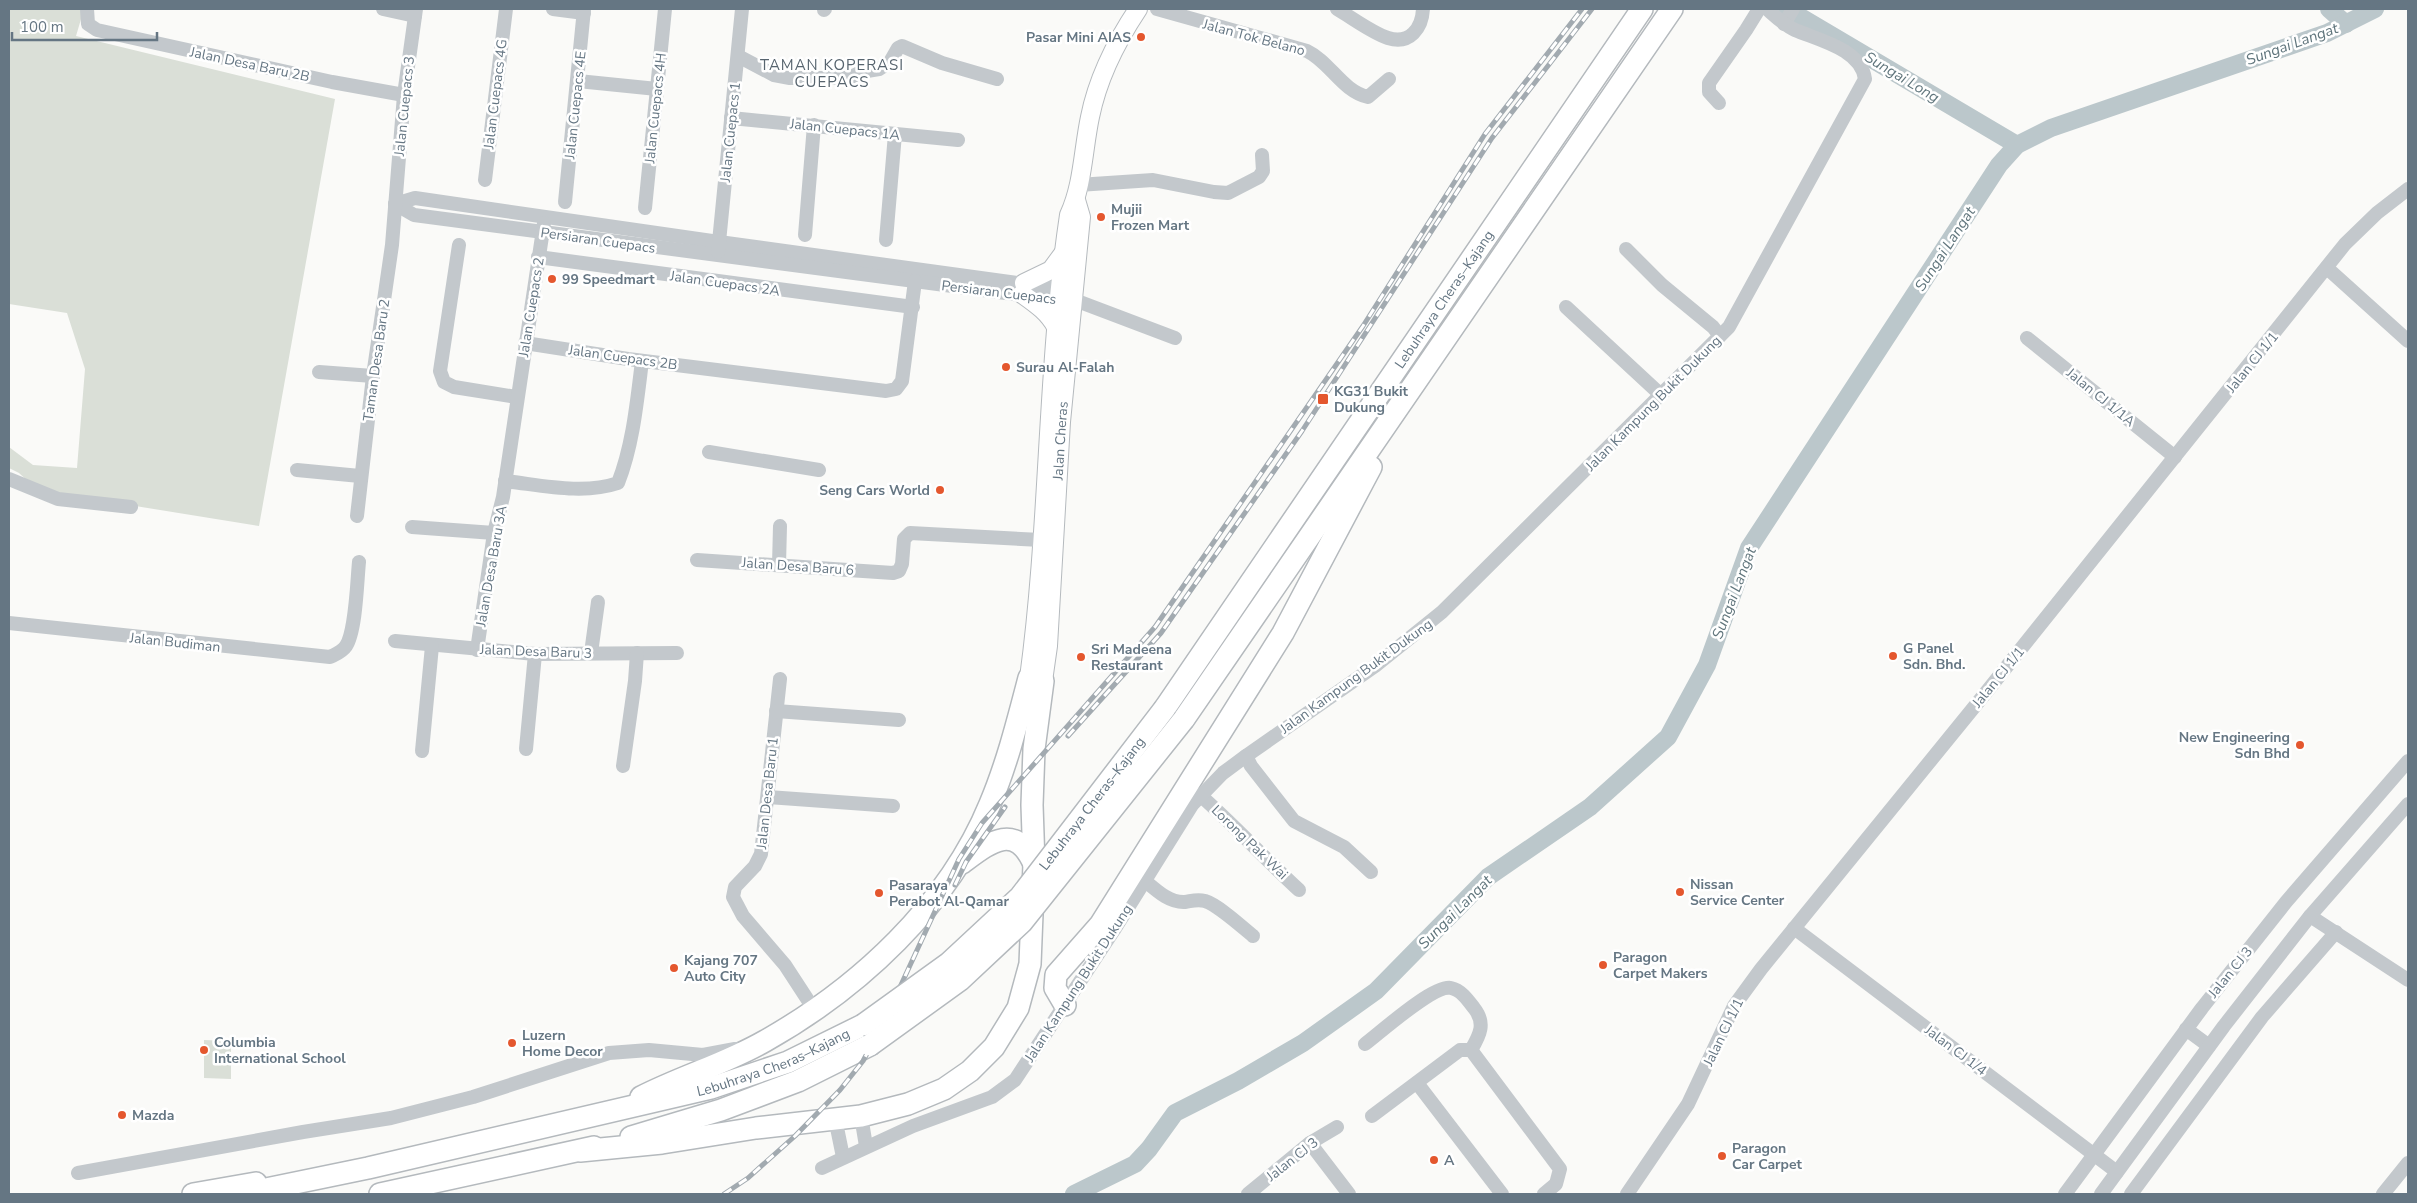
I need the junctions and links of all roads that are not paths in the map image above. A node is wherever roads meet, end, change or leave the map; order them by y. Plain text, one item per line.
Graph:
1 (87, 9) edge
2 (388, 9) edge
3 (506, 9) edge
4 (553, 9) edge
5 (665, 9) edge
6 (742, 9) edge
7 (1137, 9) edge
8 (1157, 9) edge
9 (1337, 9) edge
10 (1423, 9) edge
11 (1642, 9) edge
12 (1672, 9) edge
13 (1758, 9) edge
14 (1767, 9) edge
15 (584, 11) edge
16 (415, 13) edge
17 (1788, 17) edge
18 (738, 56) junction
19 (997, 79) dead end
20 (1389, 79) dead end
21 (578, 81) junction
22 (657, 89) junction
23 (404, 95) junction
24 (1719, 103) dead end
25 (732, 118) junction
26 (814, 125) junction
27 (895, 134) junction
28 (958, 140) dead end
29 (1262, 155) dead end
30 (485, 180) dead end
31 (2408, 190) edge
32 (1077, 193) junction
33 (564, 202) dead end
34 (395, 204) junction
35 (645, 208) dead end
36 (544, 218) junction
37 (542, 232) junction
38 (805, 235) dead end
39 (886, 240) dead end
40 (459, 245) dead end
41 (719, 249) junction
42 (1626, 250) dead end
43 (1065, 251) junction
44 (538, 257) junction
45 (2327, 268) junction
46 (914, 281) junction
47 (1023, 289) junction
48 (1064, 296) junction
49 (913, 307) junction
50 (1566, 307) dead end
51 (1056, 327) junction
52 (1720, 336) junction
53 (1176, 338) dead end
54 (2027, 338) dead end
55 (2408, 341) edge
56 (525, 343) junction
57 (642, 360) junction
58 (319, 372) dead end
59 (372, 376) junction
60 (1418, 379) junction
61 (1661, 395) junction
62 (516, 396) junction
63 (709, 452) dead end
64 (2175, 457) junction
65 (297, 470) dead end
66 (819, 470) dead end
67 (360, 476) junction
68 (9, 480) edge
69 (505, 481) junction
70 (132, 507) dead end
71 (356, 516) dead end
72 (780, 526) dead end
73 (412, 527) dead end
74 (494, 533) junction
75 (1042, 540) junction
76 (697, 560) dead end
77 (358, 562) dead end
78 (779, 565) junction
79 (598, 602) dead end
80 (9, 623) edge
81 (395, 641) dead end
82 (432, 646) junction
83 (477, 650) junction
84 (637, 653) junction
85 (677, 653) dead end
86 (535, 654) junction
87 (591, 654) junction
88 (780, 680) dead end
89 (1036, 680) junction
90 (776, 711) junction
91 (899, 720) dead end
92 (526, 749) dead end
93 (422, 750) dead end
94 (1246, 756) junction
95 (2408, 761) edge
96 (623, 766) dead end
97 (1200, 795) junction
98 (768, 797) junction
99 (2408, 804) edge
100 (1032, 805) junction
101 (893, 806) dead end
102 (990, 806) junction
103 (1034, 864) junction
104 (957, 866) junction
105 (1371, 872) dead end
106 (1144, 880) junction
107 (1299, 890) dead end
108 (2310, 916) junction
109 (1794, 928) junction
110 (2336, 932) junction
111 (1253, 936) dead end
112 (2408, 980) edge
113 (1065, 1005) junction
114 (815, 1011) junction
115 (2186, 1029) junction
116 (867, 1035) junction
117 (766, 1041) junction
118 (1365, 1044) dead end
119 (2209, 1046) junction
120 (1471, 1050) junction
121 (1417, 1083) junction
122 (619, 1108) junction
123 (861, 1116) junction
124 (1372, 1116) dead end
125 (835, 1118) junction
126 (1337, 1127) dead end
127 (1310, 1143) junction
128 (866, 1146) junction
129 (580, 1151) junction
130 (2093, 1153) junction
131 (843, 1157) junction
132 (2408, 1163) edge
133 (368, 1168) junction
134 (822, 1168) dead end
135 (78, 1172) dead end
136 (2118, 1172) junction
137 (1254, 1192) edge
138 (193, 1194) edge
139 (242, 1194) edge
140 (380, 1194) edge
141 (1349, 1194) edge
142 (1502, 1194) edge
143 (1544, 1194) edge
144 (1628, 1194) edge
145 (2065, 1194) edge
146 (2101, 1194) edge
147 (2131, 1194) edge
148 (2383, 1194) edge

1 - 23 street, Jalan Desa Baru 2B
2 - 16 street
3 - 30 street, Jalan Cuepacs 4G
4 - 15 street
5 - 22 street, Jalan Cuepacs 4H
6 - 18 street, Jalan Cuepacs 1
7 - 32 main road, Jalan Cheras
8 - 20 street, Jalan Tok Belano
9 - 10 street
11 - 116 highway, Lebuhraya Cheras–Kajang, bridge
12 - 60 highway, Lebuhraya Cheras–Kajang
13 - 24 street
14 - 17 street
15 - 21 street, Jalan Cuepacs 4E
16 - 23 street, Jalan Cuepacs 3
17 - 52 street, Jalan Kampung Bukit Dukung
18 - 19 street
18 - 25 street, Jalan Cuepacs 1
21 - 22 street
21 - 33 street, Jalan Cuepacs 4E
22 - 35 street, Jalan Cuepacs 4H
23 - 34 street, Jalan Cuepacs 3
25 - 26 street, Jalan Cuepacs 1A
25 - 41 street, Jalan Cuepacs 1
26 - 27 street, Jalan Cuepacs 1A
26 - 38 street
27 - 28 street, Jalan Cuepacs 1A
27 - 39 street
29 - 32 street
31 - 45 street, Jalan CJ 1/1
32 - 43 main road, Jalan Cheras
32 - 48 main road, Jalan Cheras
34 - 36 street, Persiaran Cuepacs
34 - 37 street, Persiaran Cuepacs
34 - 59 street, Taman Desa Baru 2
36 - 37 street, Jalan Cuepacs 2
36 - 41 street, Persiaran Cuepacs
37 - 41 street, Persiaran Cuepacs
37 - 44 street, Jalan Cuepacs 2
40 - 62 street
41 - 46 street, Persiaran Cuepacs
41 - 47 street, Persiaran Cuepacs
42 - 52 street
43 - 47 main road
43 - 48 main road, Jalan Cheras
44 - 49 street, Jalan Cuepacs 2A
44 - 56 street, Jalan Cuepacs 2
45 - 55 street
45 - 64 street, Jalan CJ 1/1
46 - 47 street, Persiaran Cuepacs
46 - 49 street
47 - 48 street, Persiaran Cuepacs
47 - 51 main road
48 - 51 main road, Jalan Cheras
48 - 53 street, Persiaran Cuepacs
48 - 89 main road, Jalan Cheras
49 - 57 street, Jalan Cuepacs 2B
50 - 61 street
51 - 75 main road, Jalan Cheras
52 - 61 street, Jalan Kampung Bukit Dukung
54 - 64 street, Jalan CJ 1/1A
56 - 57 street, Jalan Cuepacs 2B
56 - 62 street, Jalan Cuepacs 2
57 - 69 street
58 - 59 street
59 - 67 street, Taman Desa Baru 2
60 - 113 highway
60 - 116 highway, Lebuhraya Cheras–Kajang, bridge
61 - 94 street, Jalan Kampung Bukit Dukung
62 - 69 street, Jalan Cuepacs 2
63 - 66 street
64 - 109 street, Jalan CJ 1/1
65 - 67 street
67 - 71 street, Taman Desa Baru 2
68 - 70 street
69 - 74 street, Jalan Desa Baru 3A
72 - 78 street
73 - 74 street
74 - 83 street, Jalan Desa Baru 3A
75 - 78 street, Jalan Desa Baru 6
75 - 89 main road, Jalan Cheras
76 - 78 street, Jalan Desa Baru 6
77 - 80 street, Jalan Budiman
79 - 87 street
81 - 82 street, Jalan Desa Baru 3
82 - 83 street, Jalan Desa Baru 3
82 - 93 street
83 - 86 street, Jalan Desa Baru 3
84 - 85 street, Jalan Desa Baru 3
84 - 87 street, Jalan Desa Baru 3
84 - 96 street
86 - 87 street, Jalan Desa Baru 3
86 - 92 street
88 - 90 street, Jalan Desa Baru 1
89 - 100 highway
89 - 102 highway
90 - 91 street
90 - 98 street, Jalan Desa Baru 1
94 - 97 street, Jalan Kampung Bukit Dukung
94 - 105 street
95 - 115 street, Jalan CJ 3
97 - 106 street, Jalan Kampung Bukit Dukung
97 - 107 street, Lorong Pak Wai
98 - 101 street
98 - 114 street, Jalan Desa Baru 1
99 - 108 street, Jalan CJ 3
100 - 102 highway
100 - 103 highway
102 - 104 highway
103 - 104 highway
103 - 123 highway
104 - 114 highway
106 - 111 street
106 - 113 street, Jalan Kampung Bukit Dukung
108 - 110 street
108 - 119 street, Jalan CJ 3
109 - 130 street, Jalan CJ 1/4
109 - 144 street, Jalan CJ 1/1
110 - 112 street
110 - 147 street
113 - 128 street, Jalan Kampung Bukit Dukung
114 - 117 highway
115 - 119 street
115 - 130 street, Jalan CJ 3
116 - 122 highway, Lebuhraya Cheras–Kajang
116 - 129 highway, Lebuhraya Cheras–Kajang
117 - 122 highway
117 - 135 street
118 - 120 street
119 - 136 street, Jalan CJ 3
120 - 121 street
120 - 143 street
121 - 124 street
121 - 142 street
122 - 133 highway, Lebuhraya Cheras–Kajang
123 - 125 highway
123 - 128 street
125 - 129 highway
125 - 131 street
126 - 127 street, Jalan CJ 3
127 - 137 street, Jalan CJ 3
127 - 141 street
128 - 131 street, Jalan Kampung Bukit Dukung
129 - 140 highway, Lebuhraya Cheras–Kajang
130 - 136 street, Jalan CJ 1/4
130 - 145 street, Jalan CJ 3
131 - 134 street, Jalan Kampung Bukit Dukung
132 - 148 street
133 - 138 highway
133 - 139 highway, Lebuhraya Cheras–Kajang
136 - 146 street, Jalan CJ 3

